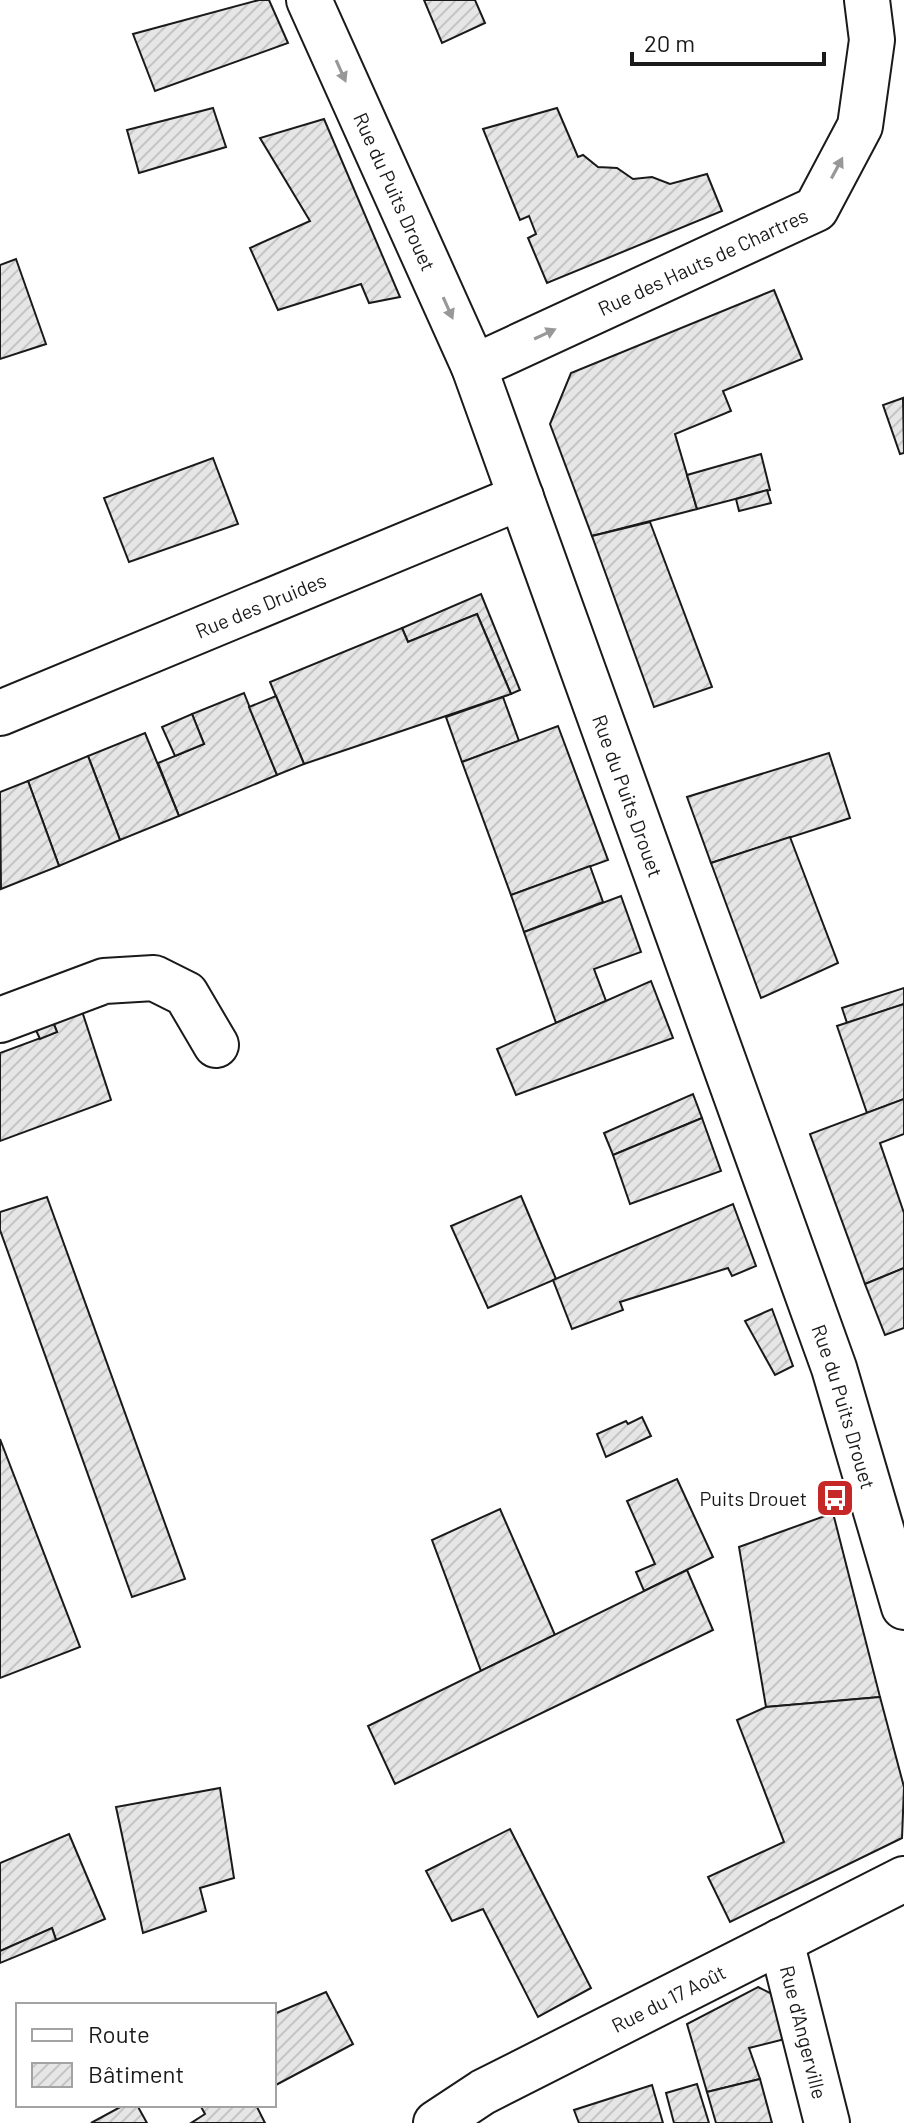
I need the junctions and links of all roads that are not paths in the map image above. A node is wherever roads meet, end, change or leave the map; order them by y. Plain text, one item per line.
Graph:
1 (309, 0) edge
2 (867, 0) edge
3 (474, 367) junction
4 (521, 497) junction
5 (0, 713) edge
6 (0, 1020) edge
7 (216, 1045) dead end
8 (904, 1607) edge
9 (904, 1879) edge
10 (781, 1941) junction
11 (436, 2123) edge
12 (827, 2123) edge

1 -> 3 street, Rue du Puits Drouet
3 -> 2 street, Rue des Hauts de Chartres
3 - 4 street, Rue du Puits Drouet
4 - 5 street, Rue des Druides
4 - 8 street, Rue du Puits Drouet
6 - 7 street
9 - 10 street, Rue du 17 Août
10 - 11 street, Rue du 17 Août
10 - 12 street, Rue d'Angerville

